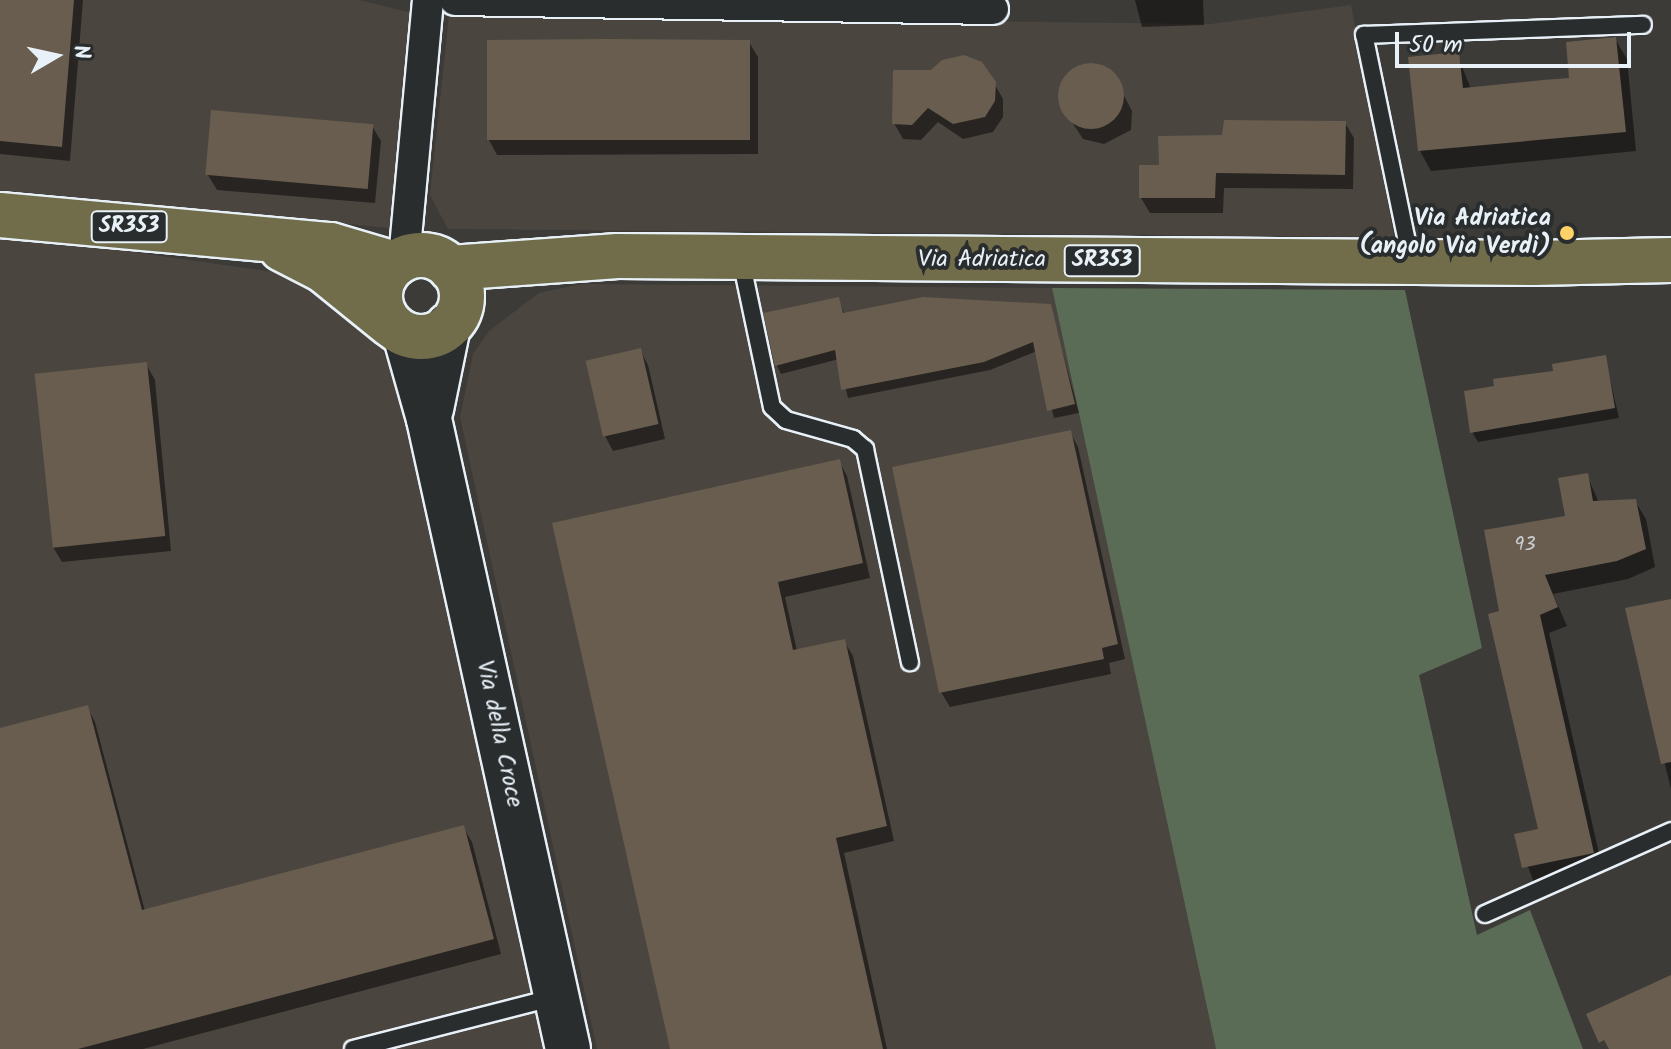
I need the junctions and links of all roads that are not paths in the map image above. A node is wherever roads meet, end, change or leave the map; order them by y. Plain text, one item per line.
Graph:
1 (428, 0) edge
2 (455, 0) edge
3 (993, 9) dead end
4 (1643, 25) dead end
5 (0, 215) edge
6 (257, 238) junction
7 (740, 258) junction
8 (1671, 260) edge
9 (533, 261) junction
10 (399, 262) junction
11 (1412, 263) junction
12 (450, 268) junction
13 (454, 319) junction
14 (398, 330) junction
15 (429, 419) junction
16 (910, 662) dead end
17 (1671, 831) edge
18 (1485, 914) dead end
19 (557, 996) junction
20 (353, 1049) edge
21 (568, 1049) edge

1 - 10 street
2 - 3 street
4 - 11 lane
5 - 6 main road, Via Adriatica / SR353
6 - 10 main road, Via Adriatica / SR353
6 - 14 main road, Via Adriatica / SR353
7 - 9 main road, Via Adriatica / SR353
7 - 11 main road, Via Adriatica / SR353
7 - 16 lane
8 - 11 main road, Via Adriatica / SR353
9 - 12 main road, Via Adriatica / SR353
9 - 13 main road
10 - 12 main road, Via Adriatica / SR353
10 - 14 main road
12 - 13 main road
13 - 14 main road
13 - 15 main road, Via della Croce
14 - 15 main road, Via della Croce
15 - 19 main road, Via della Croce
17 - 18 lane
19 - 20 lane
19 - 21 main road, Via della Croce

